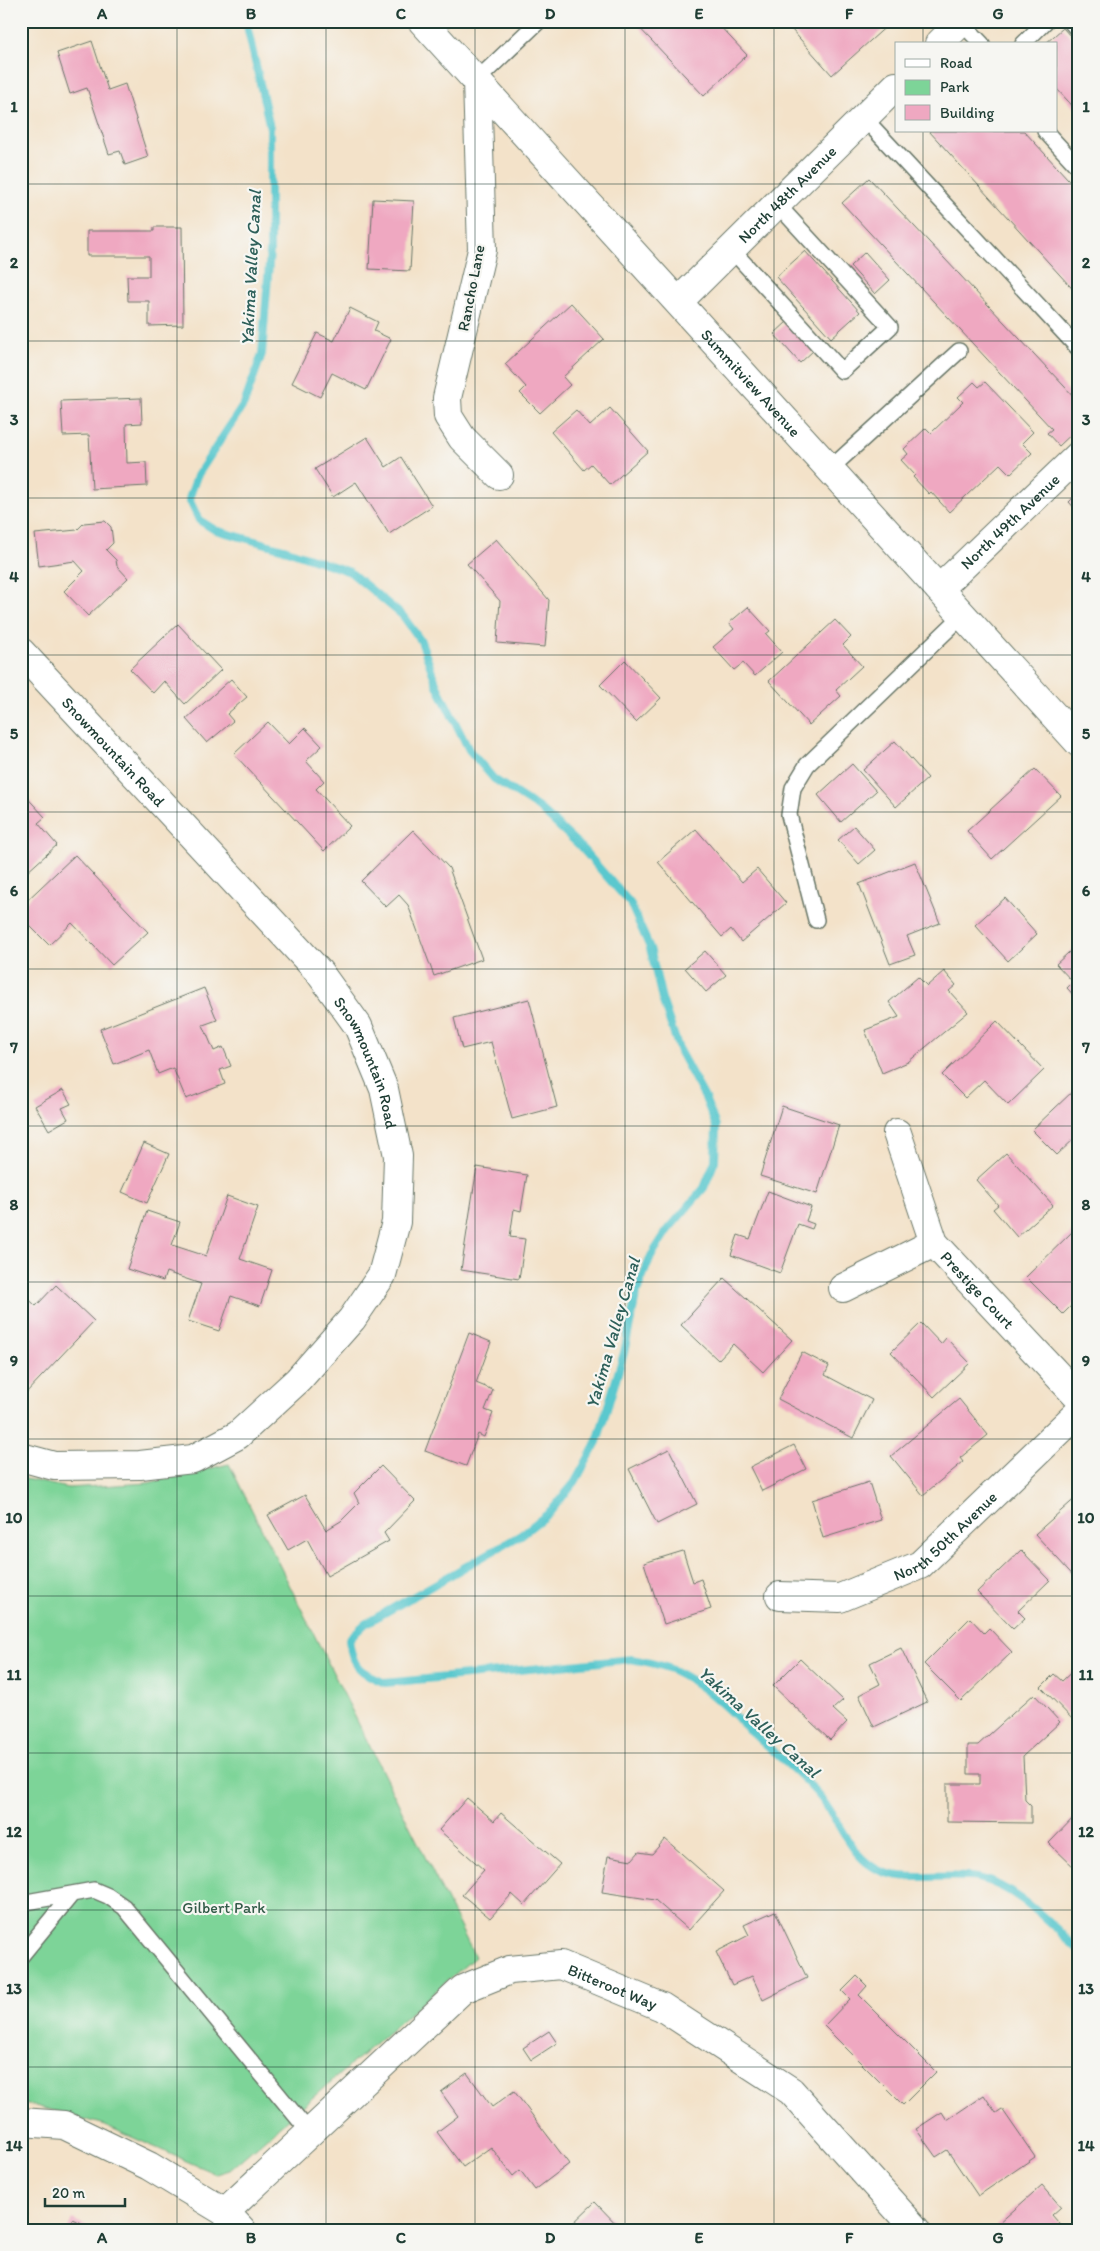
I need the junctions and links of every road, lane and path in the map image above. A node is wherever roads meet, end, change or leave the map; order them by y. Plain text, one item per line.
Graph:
1 (422, 21) edge
2 (539, 21) edge
3 (1046, 21) edge
4 (1070, 21) edge
5 (962, 22) edge
6 (1079, 31) edge
7 (941, 42) edge
8 (980, 42) edge
9 (1025, 42) edge
10 (477, 80) junction
11 (895, 87) edge
12 (864, 118) junction
13 (1047, 132) edge
14 (1079, 168) edge
15 (777, 204) junction
16 (731, 249) junction
17 (679, 301) junction
18 (1079, 349) edge
19 (959, 351) dead end
20 (1079, 455) edge
21 (831, 468) junction
22 (499, 475) dead end
23 (939, 589) junction
24 (964, 615) junction
25 (21, 652) edge
26 (1079, 743) edge
27 (816, 920) dead end
28 (897, 1133) dead end
29 (934, 1243) junction
30 (843, 1288) dead end
31 (1079, 1398) edge
32 (1079, 1412) edge
33 (21, 1457) edge
34 (780, 1596) dead end
35 (72, 1894) junction
36 (21, 1903) edge
37 (21, 1956) edge
38 (21, 2122) edge
39 (310, 2132) junction
40 (234, 2221) edge
41 (916, 2230) edge

1 - 10 street, Summitview Avenue
2 - 10 lane
3 - 9 lane
4 - 6 lane
5 - 7 street
5 - 8 lane
10 - 17 street, Summitview Avenue
10 - 22 street, Rancho Lane
11 - 12 street, North 48th Avenue
12 - 15 street, North 48th Avenue
12 - 18 lane
13 - 14 lane
15 - 16 street, North 48th Avenue
15 - 16 lane
16 - 17 street, North 48th Avenue
17 - 21 street, Summitview Avenue
19 - 21 lane
20 - 23 street, North 49th Avenue
21 - 23 street, Summitview Avenue
23 - 24 street, Summitview Avenue
24 - 26 street, Summitview Avenue
24 - 27 lane
25 - 33 street, Snowmountain Road
28 - 29 street, Prestige Court
29 - 30 street
29 - 31 street, Prestige Court
32 - 34 street, North 50th Avenue
35 - 36 lane
35 - 37 lane
35 - 39 lane
38 - 40 street
39 - 40 street, Bitteroot Way
39 - 41 street, Bitteroot Way

